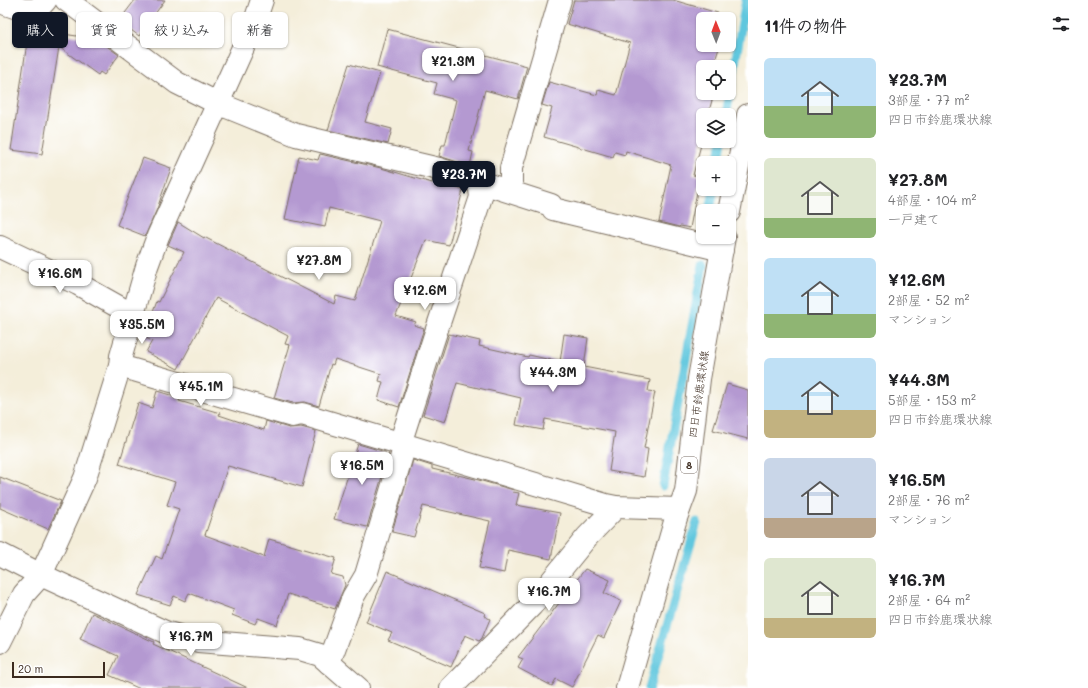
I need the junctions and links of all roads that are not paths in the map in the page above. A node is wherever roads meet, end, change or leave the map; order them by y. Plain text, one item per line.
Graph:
1 (46, 0) edge
2 (66, 0) edge
3 (262, 0) edge
4 (560, 0) edge
5 (0, 2) edge
6 (217, 102) junction
7 (748, 116) edge
8 (479, 182) junction
9 (511, 191) junction
10 (731, 204) edge
11 (696, 238) edge
12 (723, 244) edge
13 (0, 247) edge
14 (133, 315) junction
15 (120, 366) junction
16 (402, 445) junction
17 (616, 507) junction
18 (679, 509) junction
19 (0, 554) edge
20 (41, 575) junction
21 (0, 642) edge
22 (329, 663) junction
23 (358, 688) edge
24 (451, 688) edge
25 (627, 688) edge

1 - 5 street
2 - 6 street
3 - 6 street
4 - 9 street
6 - 8 street
6 - 14 street
7 - 10 street
8 - 9 street
8 - 16 street
9 - 11 street
12 - 18 street, 四日市鈴鹿環状線 / 8
13 - 14 street
14 - 15 street
15 - 16 street
15 - 20 street
16 - 17 street
16 - 22 street
17 - 18 street
17 - 24 street
18 - 25 street, 四日市鈴鹿環状線 / 8
19 - 20 street
20 - 21 street
20 - 22 street
22 - 23 street

